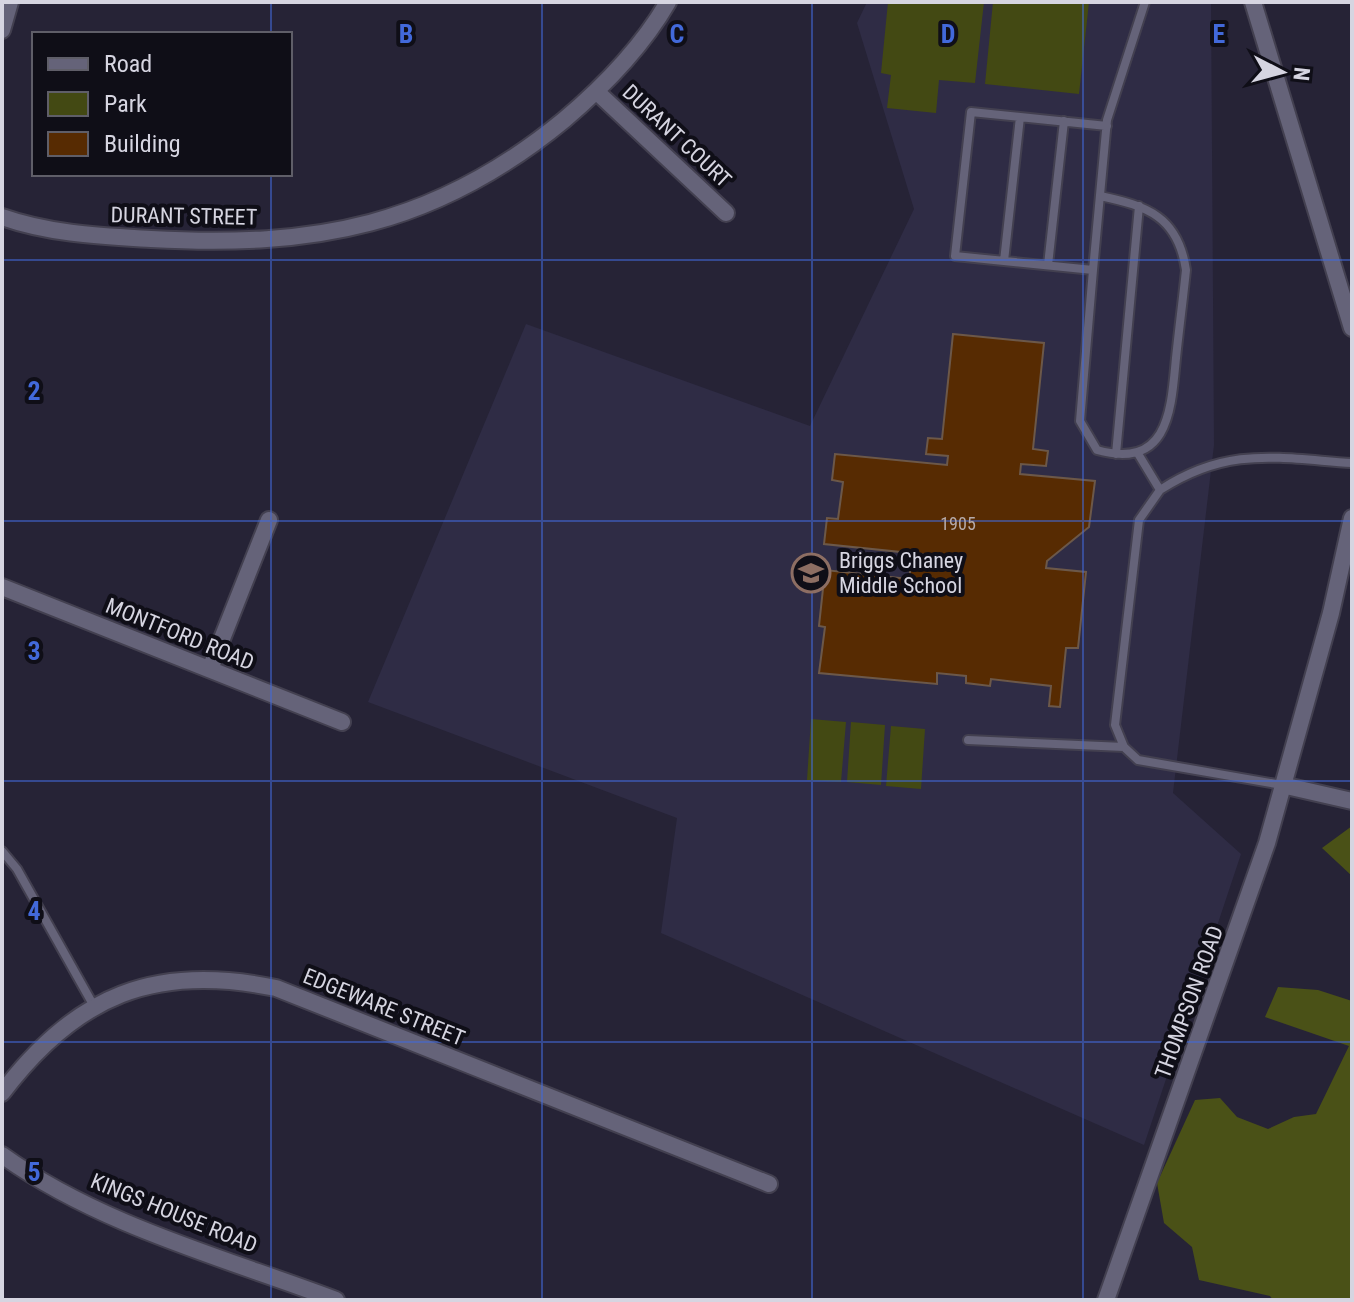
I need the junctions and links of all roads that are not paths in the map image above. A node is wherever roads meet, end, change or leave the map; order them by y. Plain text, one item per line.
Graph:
1 (10, 2) edge
2 (668, 2) edge
3 (1145, 2) edge
4 (1253, 2) edge
5 (2, 30) edge
6 (597, 92) junction
7 (1020, 117) junction
8 (1064, 121) junction
9 (1107, 126) junction
10 (1100, 196) junction
11 (1139, 206) junction
12 (726, 213) dead end
13 (2, 217) edge
14 (1004, 261) junction
15 (1048, 265) junction
16 (1093, 270) junction
17 (1352, 328) edge
18 (1137, 452) junction
19 (1116, 454) junction
20 (1352, 463) edge
21 (1160, 490) junction
22 (1352, 518) edge
23 (269, 520) dead end
24 (2, 587) edge
25 (210, 669) junction
26 (342, 722) dead end
27 (968, 740) dead end
28 (1124, 747) junction
29 (1282, 785) junction
30 (1352, 801) edge
31 (2, 851) edge
32 (95, 1009) junction
33 (2, 1093) edge
34 (2, 1155) edge
35 (769, 1184) dead end
36 (336, 1300) edge
37 (1106, 1300) edge

1 - 5 street
2 - 6 street, DURANT STREET
3 - 9 lane
4 - 17 street
6 - 12 street, DURANT COURT
6 - 13 street, DURANT STREET
7 - 8 lane
7 - 14 lane
7 - 14 lane
8 - 9 lane
8 - 15 lane
9 - 10 lane
10 - 11 lane
10 - 16 lane
11 - 18 lane
11 - 19 lane
14 - 15 lane
15 - 16 lane
16 - 19 lane
18 - 19 lane
18 - 21 lane
20 - 21 lane
21 - 28 lane
22 - 29 street, THOMPSON ROAD
23 - 25 street
24 - 25 street, MONTFORD ROAD
25 - 26 street, MONTFORD ROAD
27 - 28 lane
28 - 29 lane
29 - 30 street
29 - 37 street, THOMPSON ROAD
31 - 32 lane
32 - 33 street, EDGEWARE STREET
32 - 35 street, EDGEWARE STREET
34 - 36 street, KINGS HOUSE ROAD

